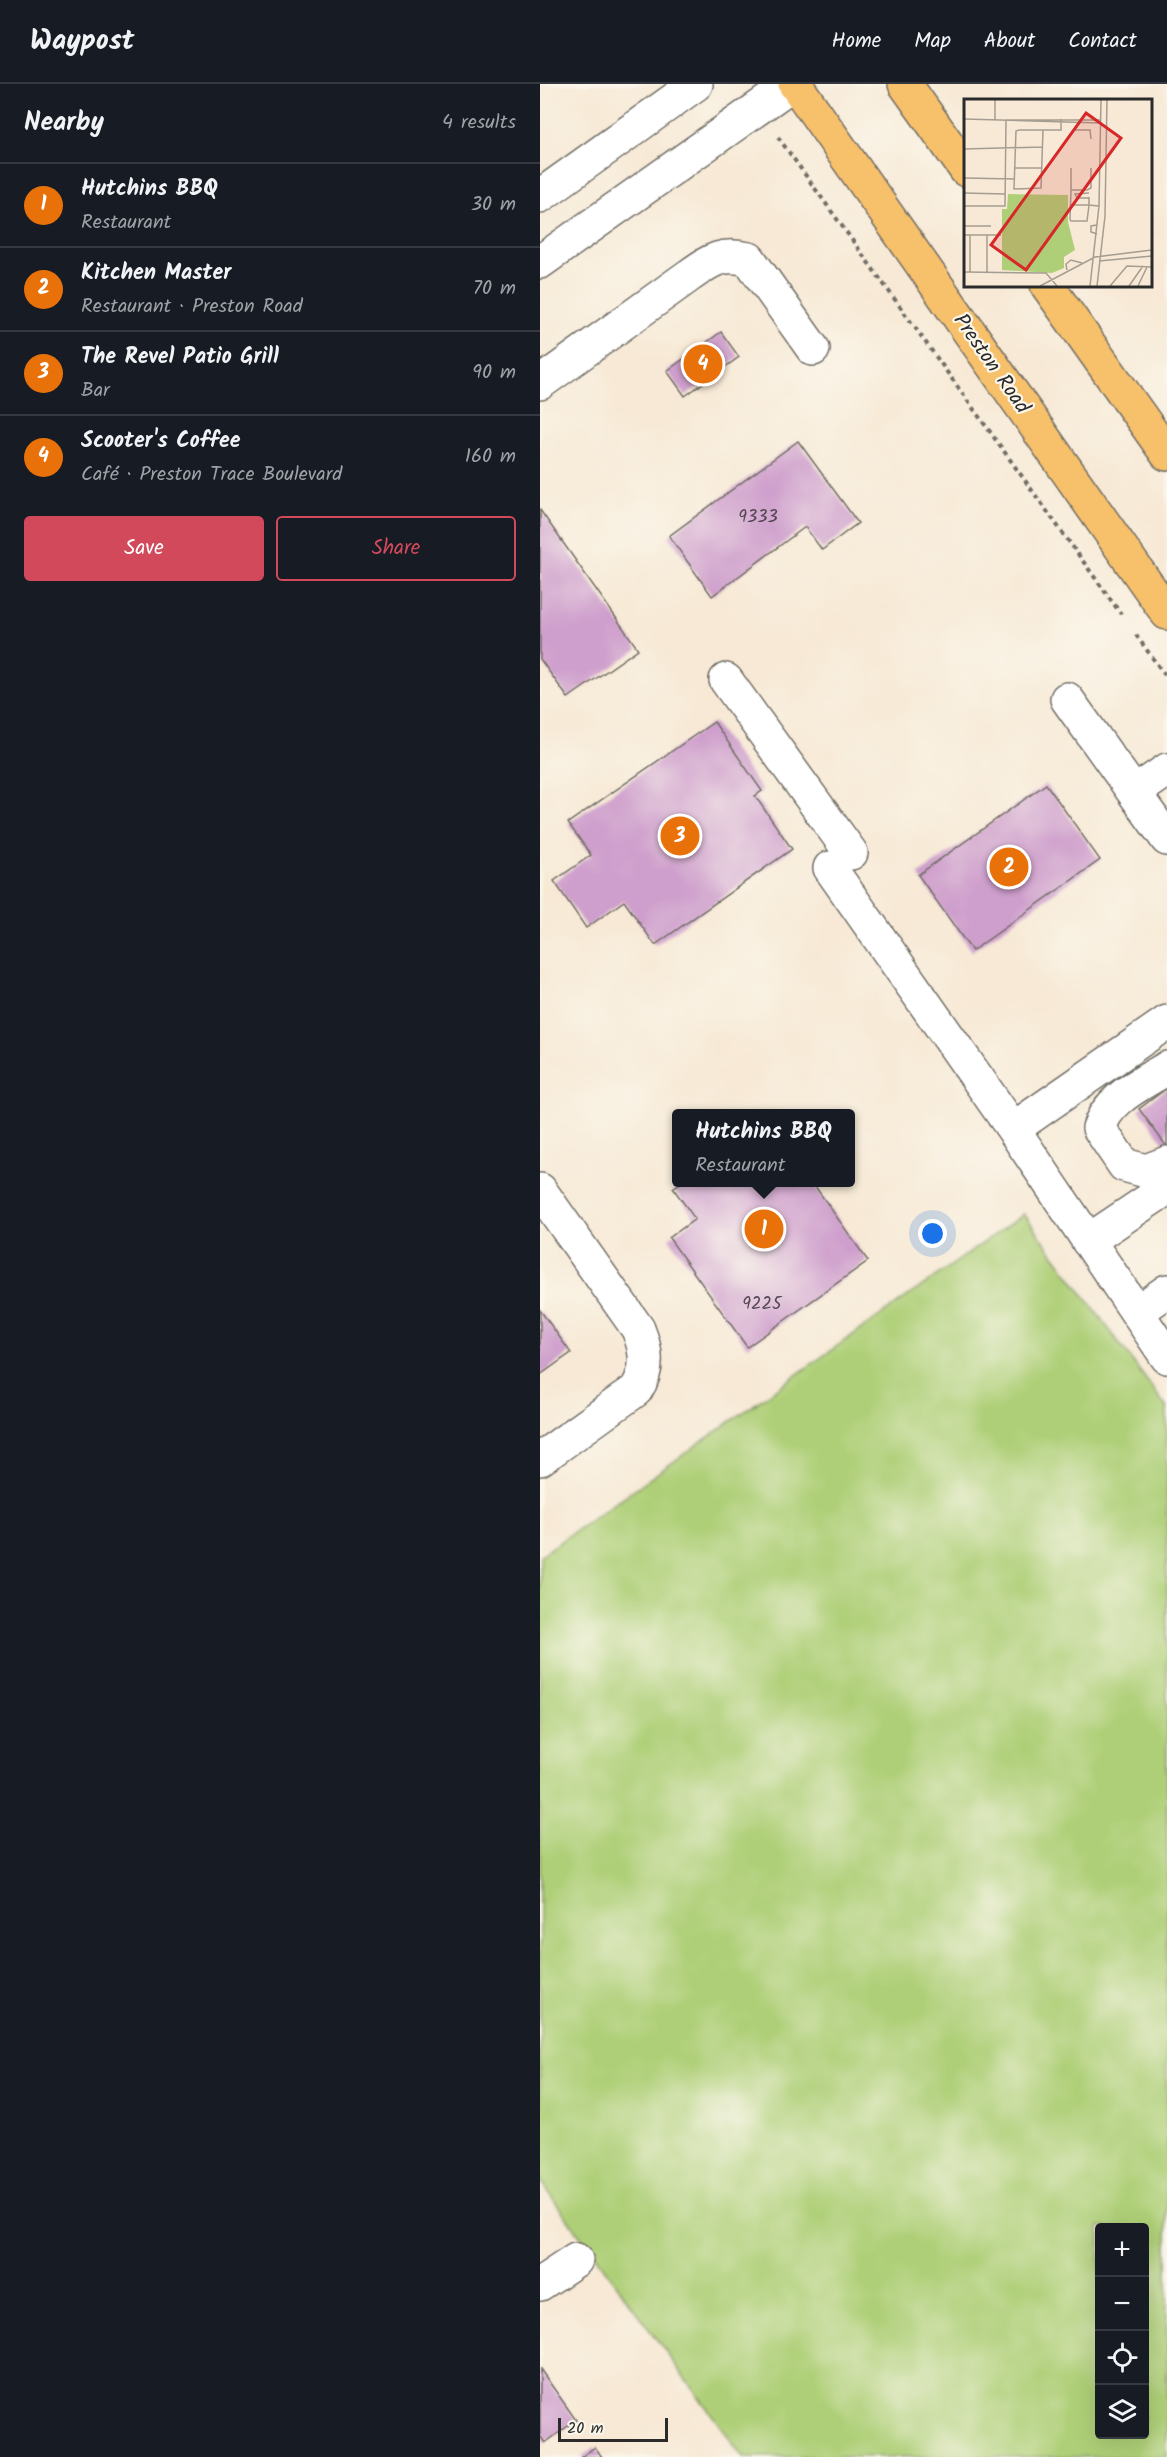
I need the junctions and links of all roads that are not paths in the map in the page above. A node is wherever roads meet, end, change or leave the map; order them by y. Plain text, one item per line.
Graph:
1 (696, 84) edge
2 (793, 84) edge
3 (905, 84) edge
4 (964, 167) edge
5 (540, 196) edge
6 (540, 262) edge
7 (1048, 286) edge
8 (813, 349) dead end
9 (540, 383) edge
10 (1167, 454) edge
11 (1167, 613) edge
12 (726, 680) dead end
13 (1067, 699) dead end
14 (1167, 770) edge
15 (1135, 792) junction
16 (1167, 839) edge
17 (1167, 1022) edge
18 (1167, 1068) edge
19 (1013, 1129) junction
20 (1167, 1163) edge
21 (1167, 1188) edge
22 (540, 1190) edge
23 (1088, 1240) junction
24 (1167, 1291) edge
25 (1137, 1312) junction
26 (1167, 1357) edge
27 (540, 1459) edge
28 (576, 2260) dead end
29 (540, 2284) edge

1 - 5 street
2 - 6 street
2 - 11 main road, Preston Road
3 - 4 main road
7 - 10 main road
8 - 9 street
12 - 19 street
13 - 15 street
14 - 15 street
15 - 16 street
17 - 19 street
18 - 20 street
19 - 23 street
21 - 23 street
22 - 27 street
23 - 25 street
24 - 25 street
25 - 26 street
28 - 29 street

